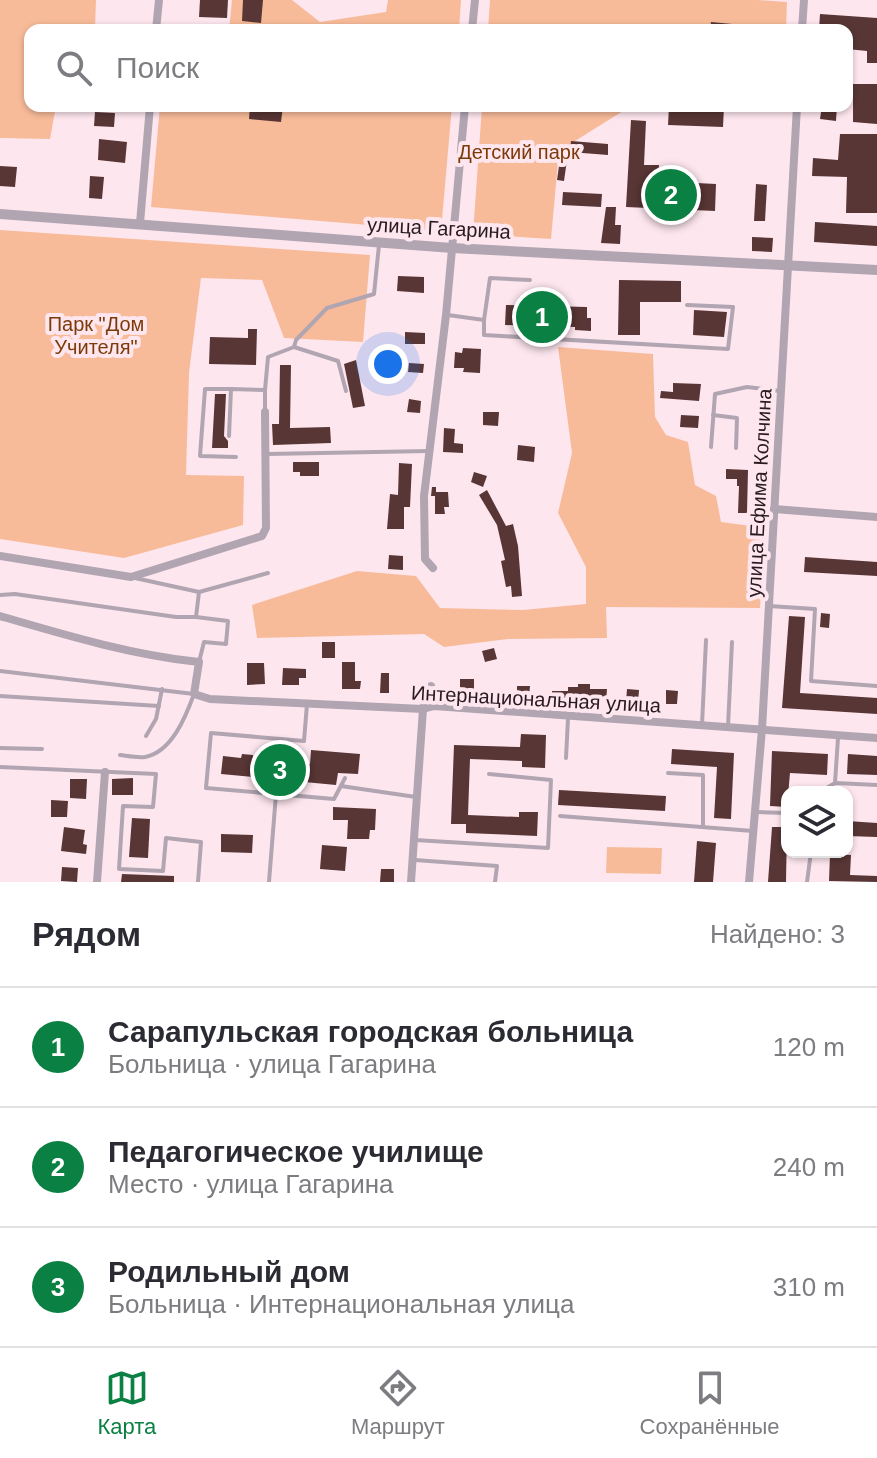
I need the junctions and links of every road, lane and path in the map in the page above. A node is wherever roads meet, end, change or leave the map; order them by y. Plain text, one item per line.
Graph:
1 (159, 0) edge
2 (475, 0) edge
3 (804, 0) edge
4 (157, 24) edge
5 (473, 24) edge
6 (802, 24) edge
7 (149, 112) edge
8 (464, 112) edge
9 (797, 112) edge
10 (0, 214) edge
11 (140, 223) junction
12 (380, 243) junction
13 (452, 248) junction
14 (788, 264) junction
15 (877, 270) edge
16 (530, 280) dead end
17 (687, 305) dead end
18 (446, 315) junction
19 (484, 320) junction
20 (294, 347) junction
21 (231, 389) junction
22 (265, 390) junction
23 (346, 391) dead end
24 (780, 391) junction
25 (265, 412) joint
26 (713, 415) junction
27 (229, 436) dead end
28 (711, 447) dead end
29 (736, 448) dead end
30 (429, 451) junction
31 (264, 454) junction
32 (236, 457) dead end
33 (774, 509) junction
34 (877, 517) edge
35 (0, 556) edge
36 (433, 568) dead end
37 (268, 573) dead end
38 (131, 577) junction
39 (199, 592) junction
40 (0, 595) edge
41 (768, 606) junction
42 (0, 616) edge
43 (196, 617) junction
44 (706, 640) dead end
45 (732, 642) dead end
46 (199, 662) junction
47 (0, 671) edge
48 (431, 686) dead end
49 (877, 686) edge
50 (162, 689) junction
51 (194, 694) junction
52 (0, 696) edge
53 (307, 704) junction
54 (159, 706) junction
55 (423, 709) junction
56 (568, 715) junction
57 (702, 725) junction
58 (728, 727) junction
59 (762, 729) junction
60 (838, 735) junction
61 (146, 736) dead end
62 (877, 738) edge
63 (0, 748) edge
64 (42, 749) dead end
65 (120, 755) dead end
66 (566, 758) dead end
67 (0, 767) edge
68 (105, 772) junction
69 (668, 773) dead end
70 (489, 774) dead end
71 (345, 778) dead end
72 (835, 783) junction
73 (877, 785) edge
74 (341, 786) junction
75 (830, 786) edge
76 (276, 794) junction
77 (416, 797) junction
78 (755, 812) junction
79 (781, 813) edge
80 (560, 816) dead end
81 (703, 827) junction
82 (753, 831) junction
83 (413, 840) junction
84 (810, 858) edge
85 (412, 860) junction
86 (97, 882) edge
87 (198, 882) edge
88 (269, 882) edge
89 (411, 882) edge
90 (495, 882) edge
91 (749, 882) edge
92 (807, 882) edge

1 - 4 street
2 - 5 street
3 - 6 street
7 - 11 street
8 - 13 street
9 - 14 street, улица Ефима Колчина
10 - 11 street, улица Гагарина
11 - 12 street, улица Гагарина
12 - 13 street, улица Гагарина
12 - 20 lane
13 - 14 street, улица Гагарина
13 - 18 street
14 - 15 street, улица Гагарина
14 - 24 street, улица Ефима Колчина
16 - 19 lane
17 - 19 lane
18 - 19 lane
18 - 30 street
20 - 22 lane
20 - 23 lane
21 - 22 lane
21 - 27 lane
21 - 32 lane
22 - 25 lane
24 - 26 lane
24 - 33 street, улица Ефима Колчина
25 - 31 street
26 - 28 lane
26 - 29 lane
30 - 31 lane
30 - 36 street
31 - 38 street
33 - 34 street
33 - 41 street, улица Ефима Колчина
35 - 38 street
37 - 39 lane
38 - 39 lane
39 - 43 lane
40 - 43 lane
41 - 49 lane
41 - 59 street, улица Ефима Колчина
42 - 46 street
43 - 46 lane
44 - 57 lane
45 - 58 lane
46 - 51 street
47 - 50 lane
48 - 55 street
50 - 51 lane
50 - 54 lane
51 - 53 street, Интернациональная улица
51 - 65 lane
52 - 54 lane
53 - 55 street, Интернациональная улица
53 - 76 lane
54 - 61 lane
55 - 56 street, Интернациональная улица
55 - 77 street
56 - 57 street, Интернациональная улица
56 - 66 lane
57 - 58 street, Интернациональная улица
58 - 59 street, Интернациональная улица
59 - 60 street, Интернациональная улица
59 - 78 street, улица Ефима Колчина
60 - 62 street, Интернациональная улица
60 - 72 lane
63 - 64 lane
67 - 68 lane
68 - 86 street
68 - 87 lane
69 - 81 lane
70 - 83 lane
71 - 74 lane
72 - 73 lane
72 - 75 lane
74 - 76 lane
74 - 77 lane
76 - 88 lane
77 - 83 street
78 - 79 lane
78 - 82 street, улица Ефима Колчина
80 - 81 lane
81 - 82 lane
82 - 91 street, улица Ефима Колчина
83 - 85 street
84 - 92 lane
85 - 89 street
85 - 90 lane

